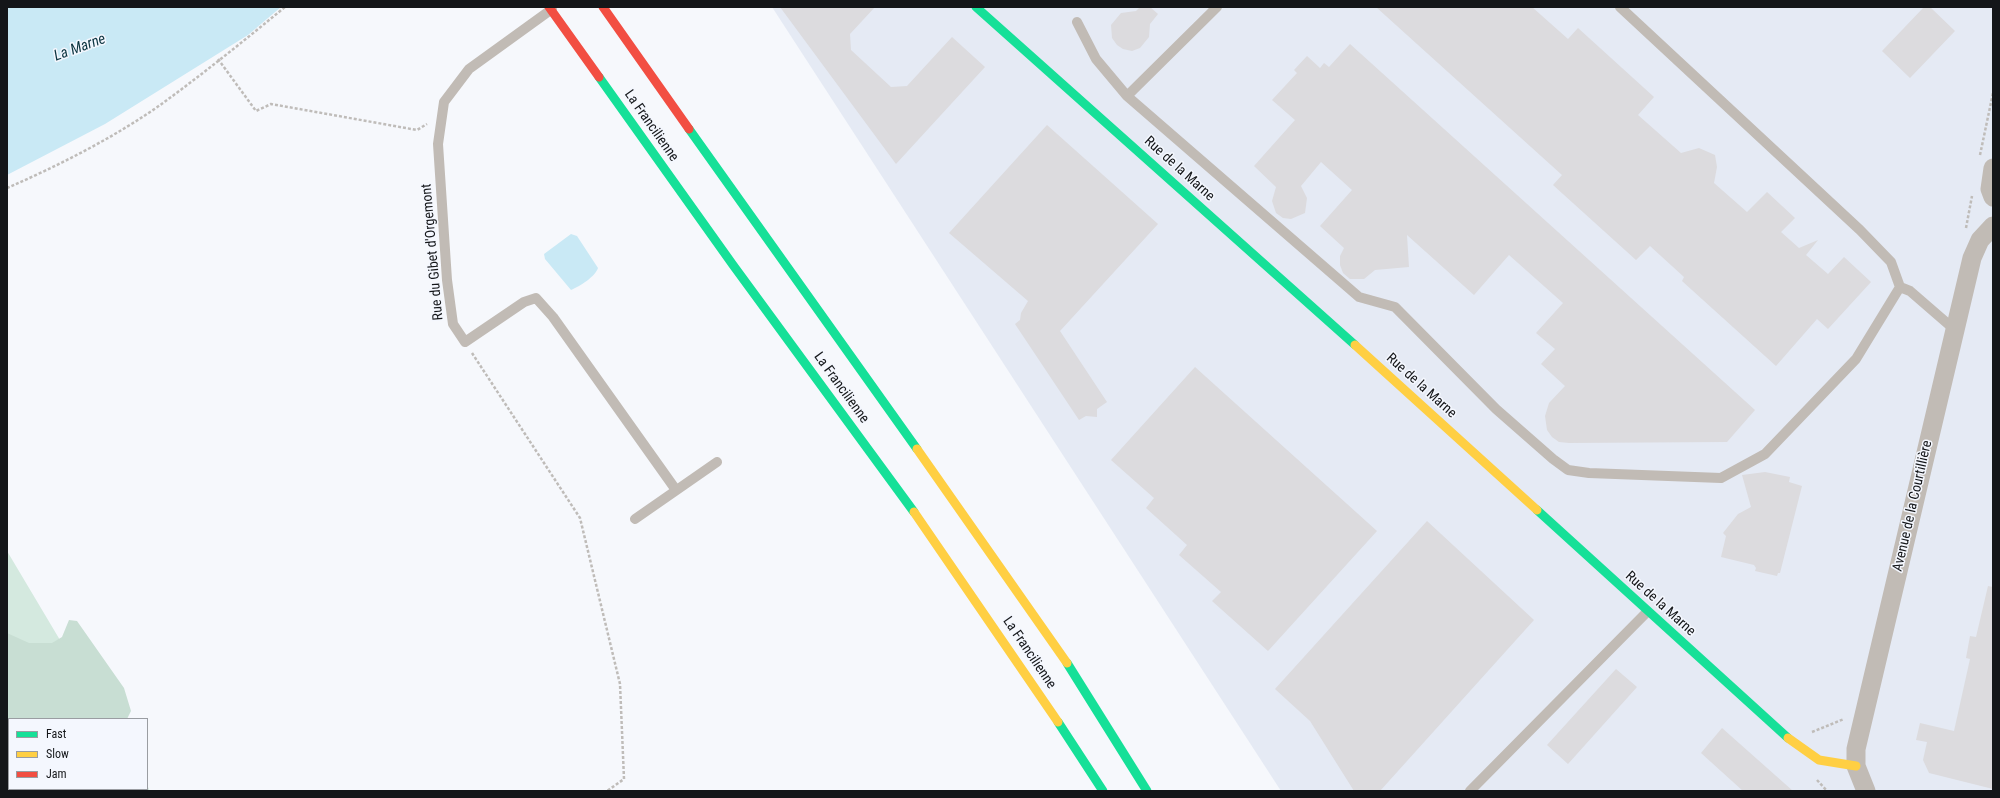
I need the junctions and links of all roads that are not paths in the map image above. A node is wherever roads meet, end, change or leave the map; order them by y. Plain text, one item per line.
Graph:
1 (549, 7) edge
2 (555, 7) edge
3 (603, 7) edge
4 (976, 7) edge
5 (1217, 7) edge
6 (1620, 7) edge
7 (1077, 22) dead end
8 (1128, 96) junction
9 (1993, 168) edge
10 (1993, 197) edge
11 (1993, 226) edge
12 (1900, 288) junction
13 (1954, 330) junction
14 (716, 462) dead end
15 (676, 490) junction
16 (635, 519) dead end
17 (1647, 612) junction
18 (1856, 766) junction
19 (1103, 791) edge
20 (1147, 791) edge
21 (1470, 791) edge
22 (1866, 791) edge

1 - 19 main road, La Francilienne, bridge
2 - 15 lane, Rue du Gibet d'Orgemont
3 - 20 main road, La Francilienne
4 - 17 main road, Rue de la Marne
5 - 8 lane
6 - 12 lane
7 - 8 lane
8 - 12 lane
9 - 10 street
11 - 13 street, Avenue de la Courtillière
12 - 13 lane
13 - 18 street, Avenue de la Courtillière
14 - 15 lane
15 - 16 lane
17 - 18 main road, Rue de la Marne
17 - 21 lane
18 - 22 street, Avenue de la Courtillière

